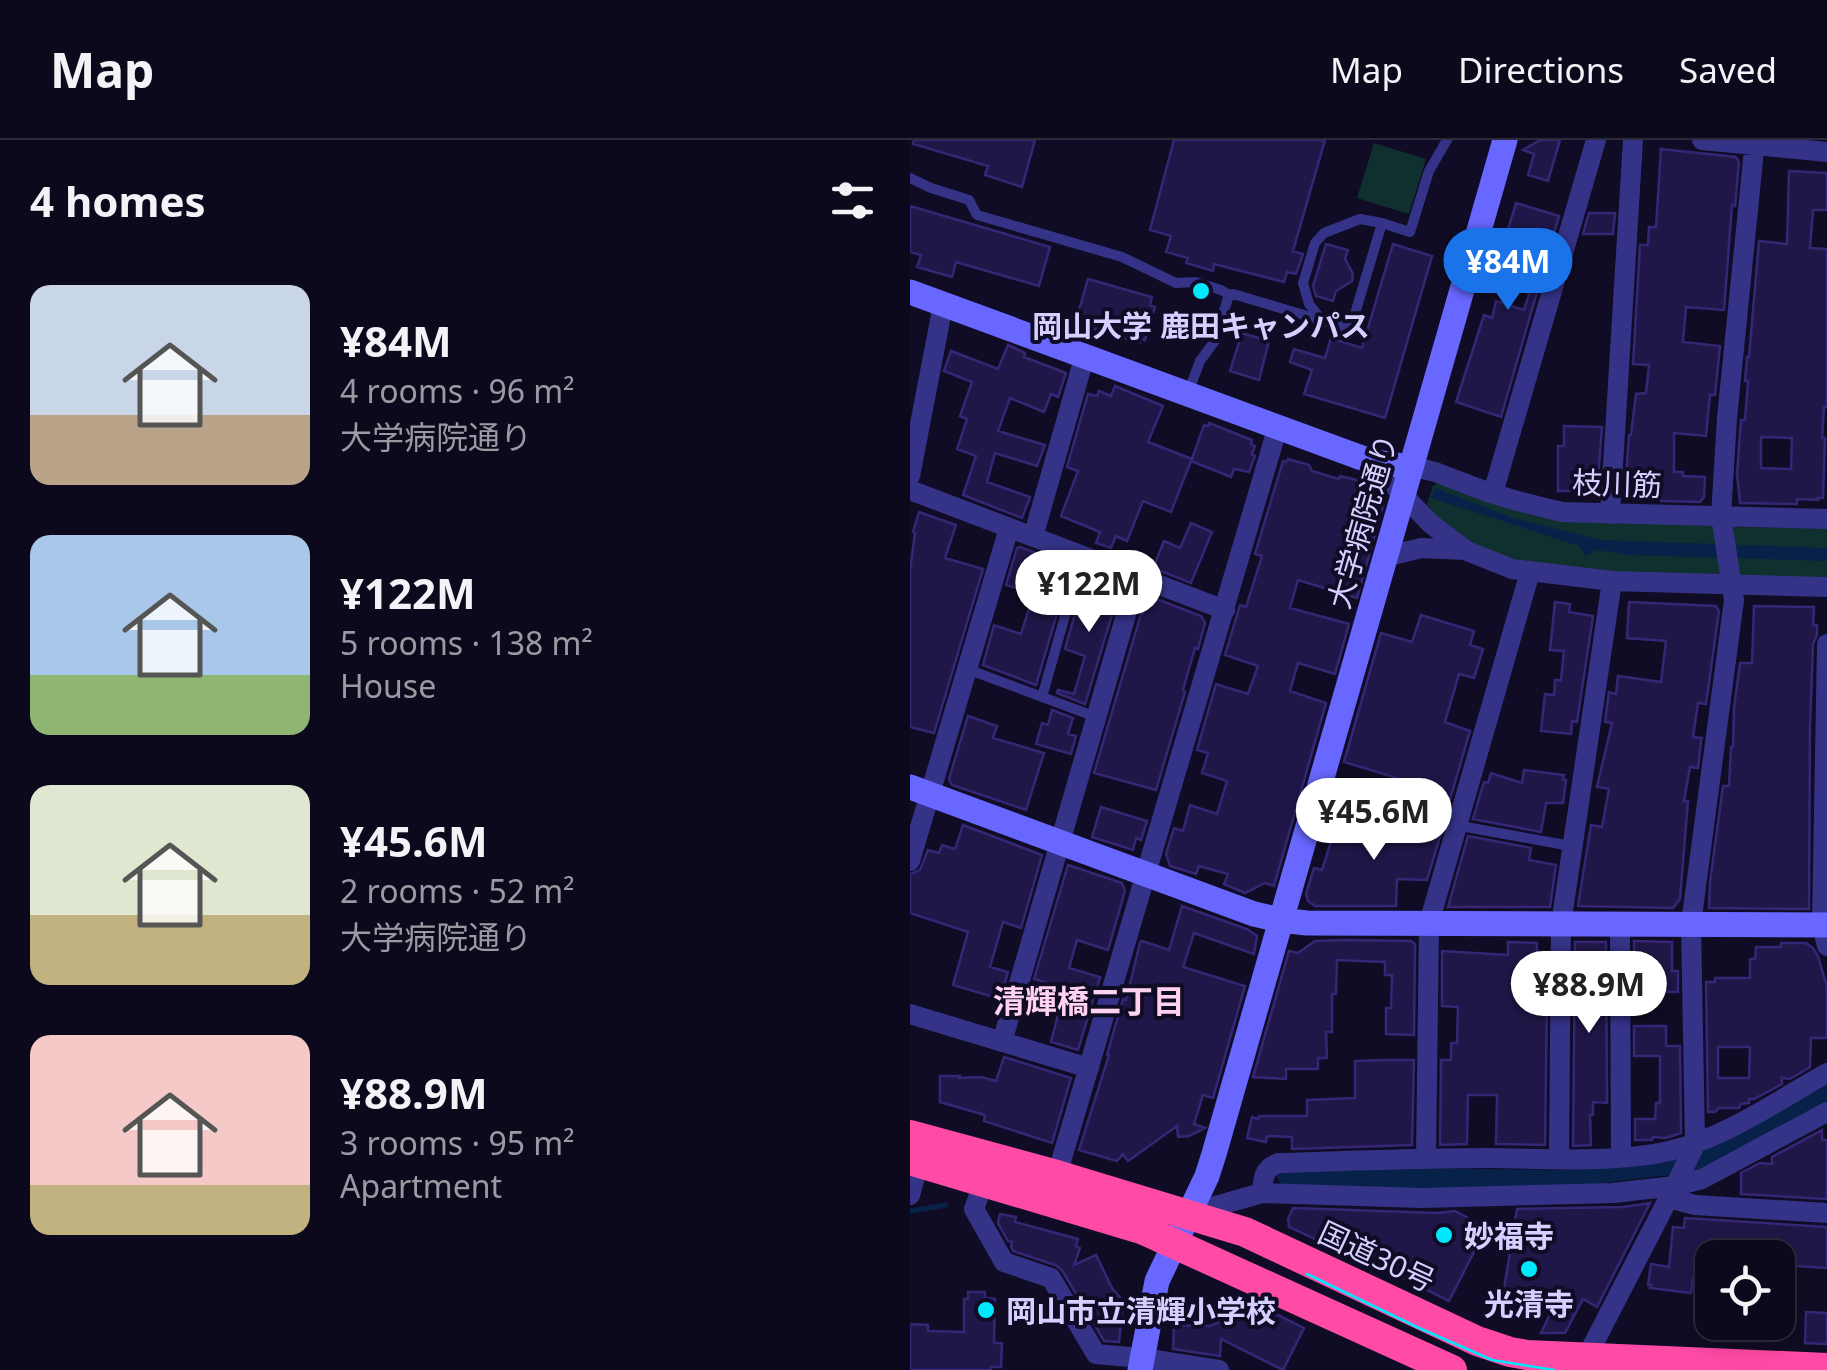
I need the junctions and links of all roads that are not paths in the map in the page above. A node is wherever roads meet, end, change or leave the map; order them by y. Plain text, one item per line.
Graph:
1 (1447, 140) edge
2 (1505, 140) edge
3 (1596, 140) edge
4 (1632, 140) edge
5 (1702, 140) edge
6 (1755, 143) edge
7 (1827, 152) edge
8 (910, 178) edge
9 (1382, 223) junction
10 (910, 292) edge
11 (1230, 296) junction
12 (943, 305) junction
13 (1322, 320) junction
14 (1085, 355) junction
15 (1188, 393) junction
16 (1278, 426) junction
17 (1370, 461) junction
18 (1412, 467) junction
19 (910, 476) edge
20 (910, 490) edge
21 (1492, 493) junction
22 (1403, 496) junction
23 (1610, 514) junction
24 (1721, 516) junction
25 (1827, 518) edge
26 (1009, 528) junction
27 (1033, 537) junction
28 (1467, 550) junction
29 (1082, 556) junction
30 (1385, 557) junction
31 (1530, 572) junction
32 (1137, 577) junction
33 (1612, 581) junction
34 (1732, 585) junction
35 (1827, 587) edge
36 (1224, 610) junction
37 (1827, 644) edge
38 (967, 669) junction
39 (1042, 697) junction
40 (1096, 717) junction
41 (1320, 782) junction
42 (920, 790) edge
43 (1455, 825) junction
44 (1060, 842) junction
45 (1572, 846) junction
46 (910, 861) edge
47 (1147, 874) junction
48 (1280, 920) junction
49 (1428, 923) junction
50 (1561, 924) junction
51 (1620, 924) junction
52 (1691, 924) junction
53 (1825, 932) edge
54 (910, 1014) edge
55 (1002, 1042) junction
56 (1089, 1068) junction
57 (1827, 1073) edge
58 (1827, 1112) edge
59 (1694, 1145) junction
60 (913, 1153) edge
61 (1621, 1156) junction
62 (1426, 1158) junction
63 (1558, 1159) junction
64 (1057, 1176) junction
65 (984, 1181) junction
66 (1675, 1186) junction
67 (1262, 1193) junction
68 (910, 1195) edge
69 (1827, 1213) edge
70 (1189, 1214) junction
71 (1176, 1242) junction
72 (1141, 1364) edge
73 (1583, 1364) edge
74 (1441, 1368) edge
75 (1827, 1368) edge
76 (1220, 1370) edge

1 - 9 lane
2 - 18 street, 大学病院通り
3 - 21 street
4 - 23 street
5 - 6 street
6 - 7 street
6 - 24 street
8 - 11 lane
9 - 13 lane
9 - 13 lane
10 - 12 street
11 - 13 lane
11 - 15 lane
12 - 14 street
12 - 19 street
14 - 15 street
14 - 27 street
15 - 16 street
16 - 17 street
16 - 36 street
17 - 18 street
17 - 22 street
18 - 21 street, 枝川筋
18 - 22 street, 大学病院通り
20 - 26 street
21 - 23 street, 枝川筋
22 - 28 street
22 - 30 street, 大学病院通り
23 - 24 street, 枝川筋
24 - 25 street, 枝川筋
24 - 34 street
26 - 27 street
26 - 38 street
27 - 29 street
28 - 30 street
28 - 31 street
29 - 32 street
29 - 39 lane
30 - 41 street, 大学病院通り
31 - 33 street
31 - 43 street
32 - 36 street
32 - 40 street
33 - 34 street
33 - 45 street
34 - 35 street
34 - 52 street
36 - 47 street
37 - 53 street
38 - 39 lane
38 - 42 street
39 - 40 lane
40 - 44 street
41 - 43 lane
41 - 48 street, 大学病院通り
42 - 44 street
42 - 46 street
43 - 45 lane
43 - 49 street
44 - 47 street
44 - 55 street
45 - 50 street
47 - 48 street
47 - 56 street
48 - 49 street
48 - 70 street, 大学病院通り
49 - 50 street
49 - 62 street
50 - 51 street
50 - 63 street
51 - 52 street
51 - 61 street
52 - 53 street
52 - 59 street
54 - 55 street
55 - 56 street
56 - 64 street
57 - 59 street
58 - 66 street
59 - 61 street
59 - 66 street
60 - 64 highway, 国道30号
60 - 65 highway
60 - 68 street
61 - 63 street
62 - 63 street
62 - 67 street
64 - 70 highway, 国道30号
65 - 71 highway
65 - 72 street
66 - 67 street
66 - 69 street
66 - 73 street
67 - 70 street
70 - 71 street, 大学病院通り
70 - 73 highway, 国道30号
71 - 72 street, 大学病院通り
71 - 74 highway
72 - 76 street
73 - 75 highway, 国道30号

